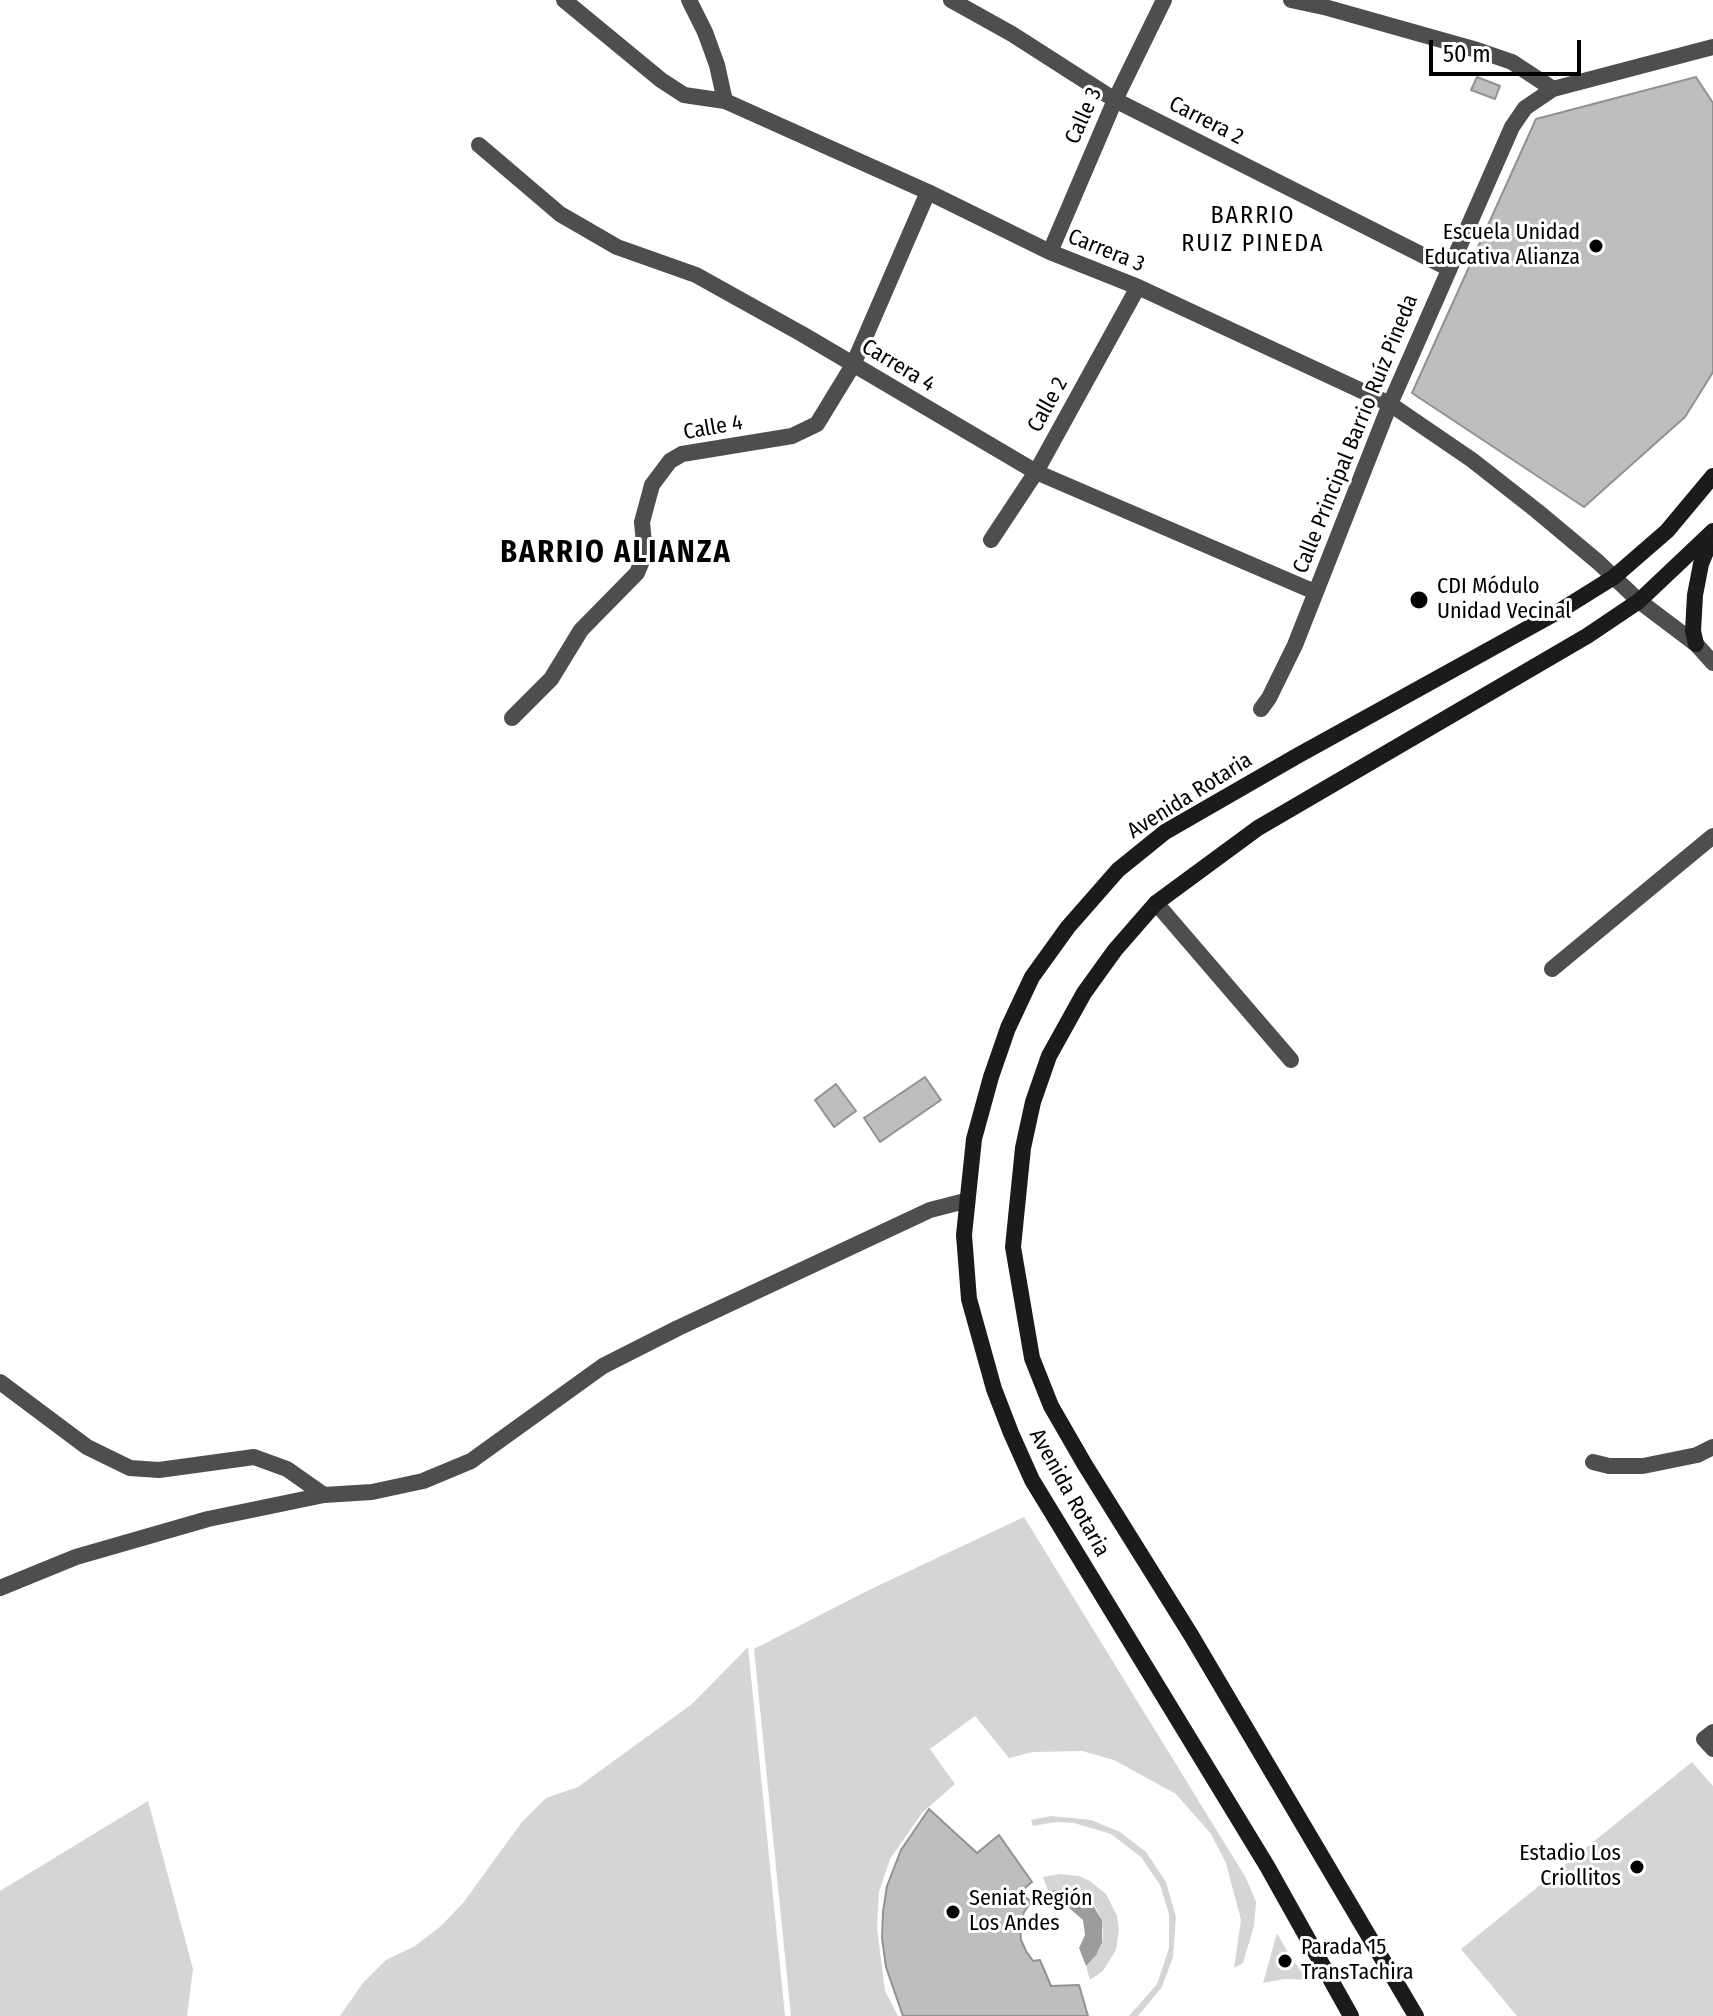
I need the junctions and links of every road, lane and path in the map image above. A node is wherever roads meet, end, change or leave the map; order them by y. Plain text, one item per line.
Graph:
1 (564, 0) edge
2 (689, 0) edge
3 (951, 0) edge
4 (1164, 0) edge
5 (1291, 0) edge
6 (1713, 47) edge
7 (1553, 89) junction
8 (1115, 100) junction
9 (725, 101) junction
10 (479, 145) dead end
11 (928, 192) junction
12 (1050, 252) junction
13 (1448, 268) junction
14 (1138, 287) junction
15 (853, 365) junction
16 (1390, 404) junction
17 (1036, 472) junction
18 (1713, 476) edge
19 (1713, 533) edge
20 (991, 540) dead end
21 (1614, 577) junction
22 (1315, 592) junction
23 (1639, 601) junction
24 (1696, 644) junction
25 (1713, 663) edge
26 (1265, 703) dead end
27 (512, 718) dead end
28 (1713, 836) edge
29 (1156, 903) junction
30 (1552, 969) dead end
31 (1291, 1060) dead end
32 (965, 1201) junction
33 (0, 1382) edge
34 (1713, 1447) edge
35 (1593, 1462) dead end
36 (324, 1495) junction
37 (0, 1588) edge
38 (1713, 1732) edge
39 (1713, 1749) edge
40 (1351, 2016) edge
41 (1416, 2016) edge

1 - 9 street, Carrera 3
2 - 9 street
3 - 8 street, Carrera 2
4 - 8 street, Calle 3
5 - 7 street
6 - 7 street, Calle Principal Barrio Ruíz Pineda
7 - 13 street, Calle Principal Barrio Ruíz Pineda
8 - 12 street, Calle 3
8 - 13 street, Carrera 2
9 - 11 street, Carrera 3
10 - 15 street, Carrera 4
11 - 12 street, Carrera 3
11 - 15 street, Calle 4
12 - 14 street, Carrera 3
13 - 16 street, Calle Principal Barrio Ruíz Pineda
14 - 16 street, Carrera 3
14 - 17 street, Calle 2
15 - 17 street, Carrera 4
15 - 27 street, Calle 4
16 - 21 street, Carrera 3
16 - 22 street, Calle Principal Barrio Ruíz Pineda
17 - 20 street, Calle 2
17 - 22 street, Carrera 4
18 - 21 main road, Avenida Rotaria
19 - 23 main road, Avenida Rotaria
19 - 24 main road
21 - 23 street, Carrera 3
21 - 32 main road, Avenida Rotaria
22 - 26 street, Calle Principal Barrio Ruíz Pineda
23 - 24 street, Carrera 3
23 - 29 main road, Avenida Rotaria
24 - 25 street, Carrera 3
28 - 30 street
29 - 31 street
29 - 41 main road, Avenida Rotaria
32 - 36 street
32 - 40 main road, Avenida Rotaria
33 - 36 street
34 - 35 street
36 - 37 street
38 - 39 street

